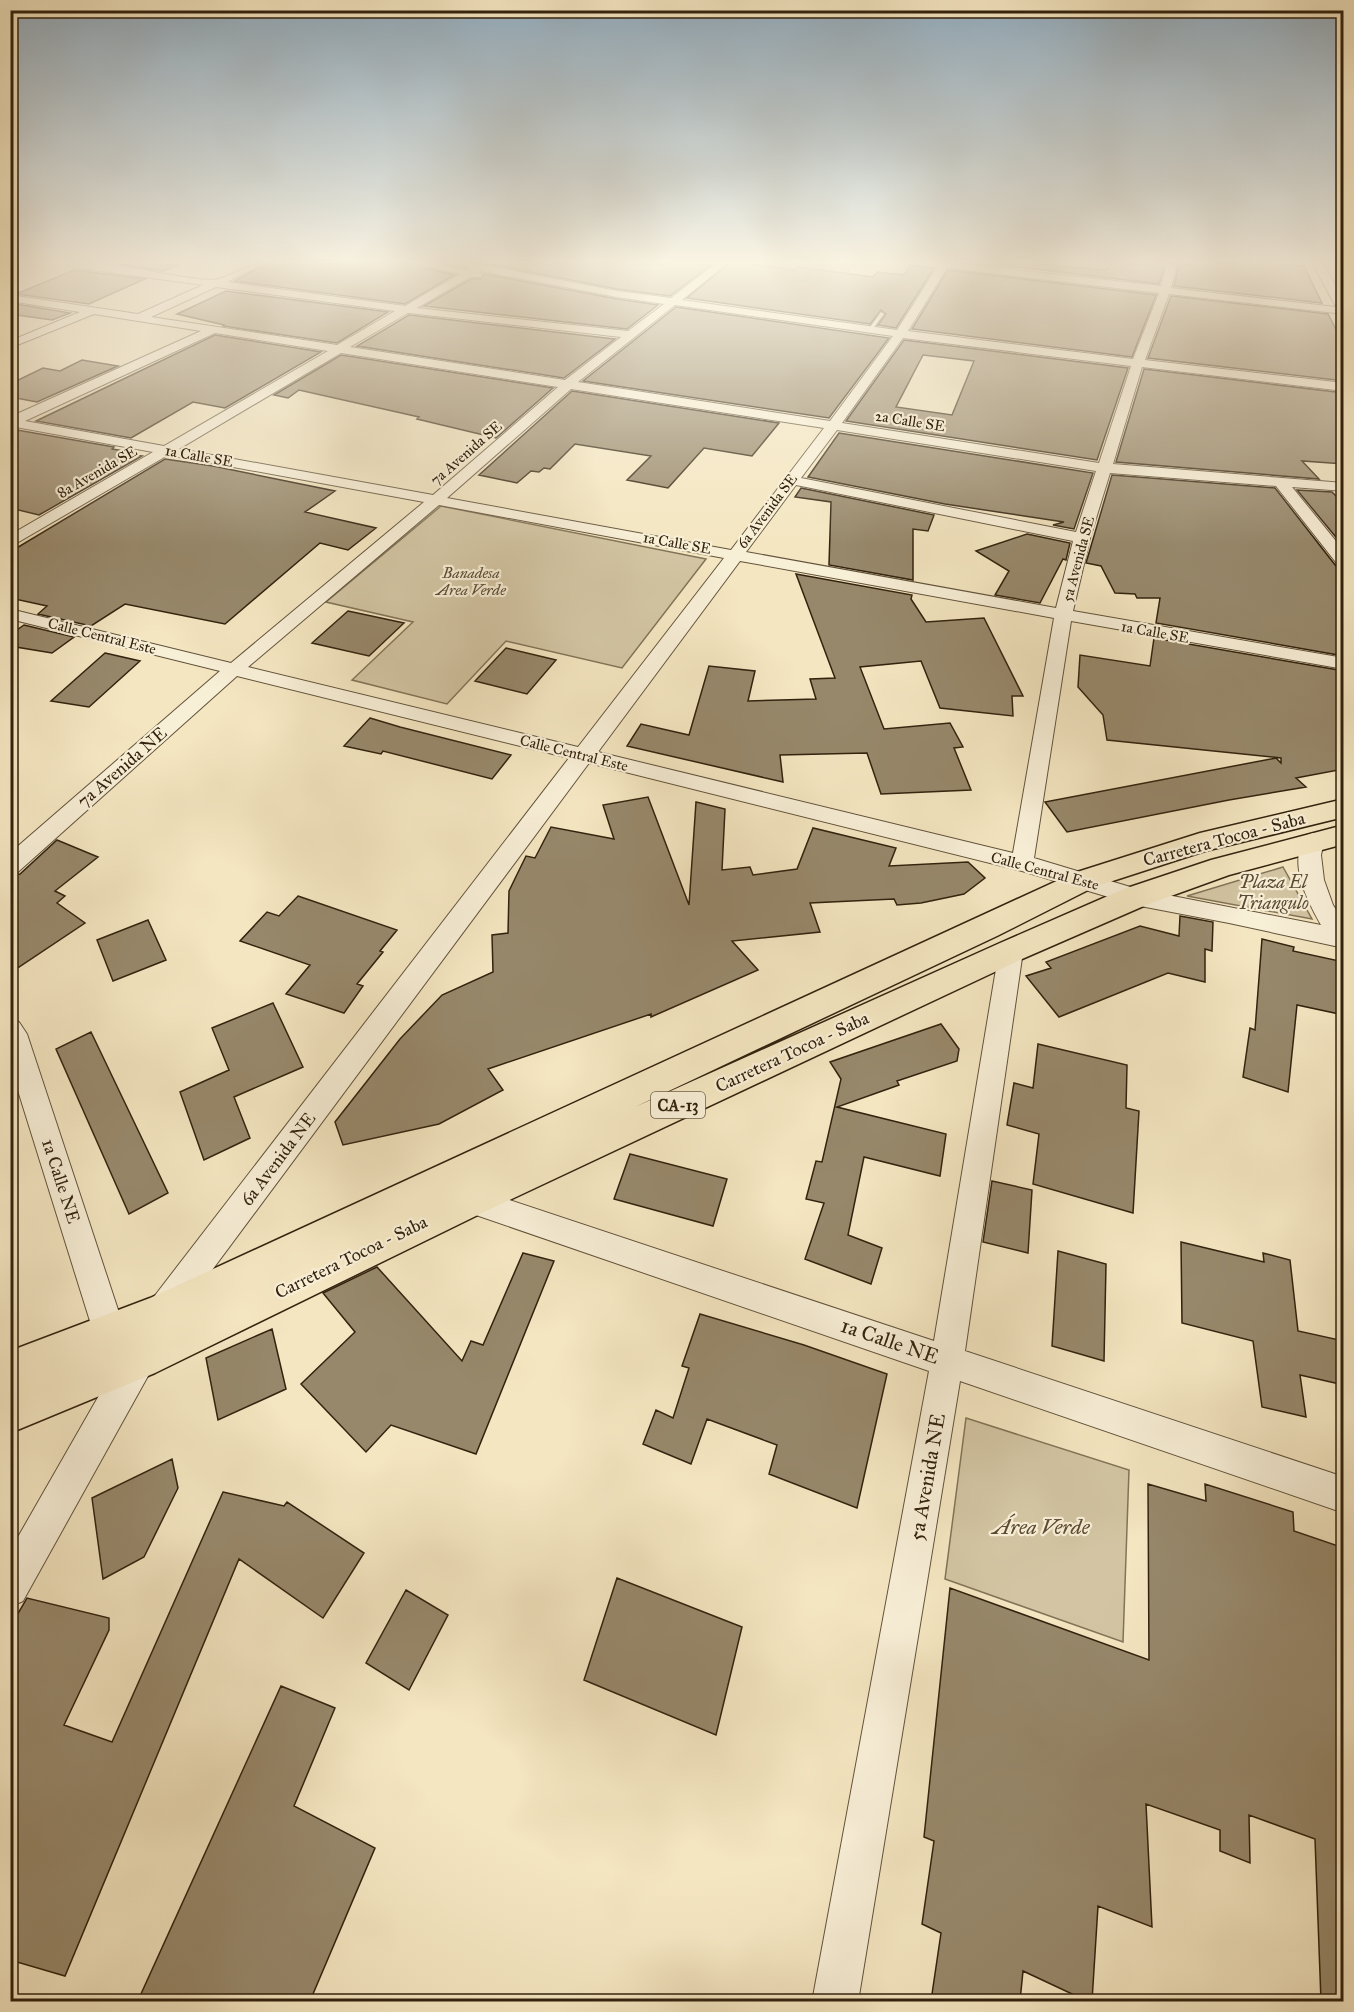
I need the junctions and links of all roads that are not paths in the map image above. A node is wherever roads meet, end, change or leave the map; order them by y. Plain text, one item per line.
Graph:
1 (151, 358) edge
2 (327, 358) edge
3 (402, 358) edge
4 (601, 358) edge
5 (883, 358) edge
6 (1101, 358) edge
7 (1140, 358) edge
8 (1138, 362) junction
9 (570, 383) junction
10 (1344, 387) edge
11 (10, 422) edge
12 (833, 426) junction
13 (168, 450) junction
14 (1105, 468) junction
15 (790, 480) junction
16 (1282, 484) junction
17 (1344, 487) edge
18 (437, 500) junction
19 (1082, 538) junction
20 (10, 542) edge
21 (735, 554) junction
22 (1344, 562) edge
23 (10, 614) edge
24 (1063, 616) junction
25 (1344, 664) edge
26 (234, 669) junction
27 (583, 755) junction
28 (1344, 808) edge
29 (1328, 838) edge
30 (1022, 863) junction
31 (10, 866) edge
32 (1084, 880) junction
33 (1135, 897) junction
34 (1343, 939) edge
35 (1011, 951) junction
36 (10, 1029) edge
37 (440, 1180) junction
38 (470, 1200) junction
39 (160, 1315) junction
40 (110, 1334) junction
41 (140, 1359) junction
42 (948, 1361) junction
43 (17, 1390) edge
44 (1344, 1495) edge
45 (10, 1588) edge
46 (835, 2001) edge

1 - 11 street
2 - 13 street, 8a Avenida SE
3 - 9 street, 2a Calle SE
4 - 9 street, 7a Avenida SE
5 - 12 street, 6a Avenida SE
6 - 8 street
7 - 8 street, 5a Avenida SE
8 - 10 street
8 - 14 street, 5a Avenida SE
9 - 12 street, 2a Calle SE
9 - 18 street, 7a Avenida SE
11 - 13 street, 1a Calle SE
12 - 14 street, 2a Calle SE
12 - 15 street, 6a Avenida SE
13 - 18 street, 1a Calle SE
13 - 20 street, 8a Avenida SE
14 - 16 street, 2a Calle SE
14 - 19 street, 5a Avenida SE
15 - 19 street
15 - 21 street, 6a Avenida SE
16 - 17 street, 2a Calle SE
16 - 22 street
18 - 21 street, 1a Calle SE
18 - 26 street, 7a Avenida SE
19 - 24 street, 5a Avenida SE
21 - 24 street, 1a Calle SE
21 - 27 street, 6a Avenida SE
23 - 26 street, Calle Central Este
24 - 25 street, 1a Calle SE
24 - 30 street, 5a Avenida SE
26 - 27 street, Calle Central Este
26 - 31 street, 7a Avenida NE
27 - 30 street, Calle Central Este
27 - 39 street, 6a Avenida NE
28 - 32 main road, Carretera Tocoa - Saba / CA-13
29 - 33 main road, Carretera Tocoa - Saba / CA-13
29 - 34 street
30 - 32 street, Calle Central Este
32 - 33 street, Calle Central Este
32 - 37 main road, Carretera Tocoa - Saba / CA-13
33 - 34 street, Calle Central Este
33 - 35 main road, Carretera Tocoa - Saba / CA-13
35 - 38 main road, Carretera Tocoa - Saba / CA-13
35 - 42 street, 5a Avenida NE
36 - 40 street, 1a Calle NE
37 - 38 street, 1a Calle NE
37 - 39 main road, Carretera Tocoa - Saba / CA-13
38 - 41 main road, Carretera Tocoa - Saba / CA-13
38 - 42 street, 1a Calle NE
39 - 40 main road, Carretera Tocoa - Saba / CA-13
39 - 41 street, 6a Avenida NE
40 - 43 main road, Carretera Tocoa - Saba / CA-13
41 - 43 main road, Carretera Tocoa - Saba / CA-13
41 - 45 street, 6a Avenida NE
42 - 44 street, 1a Calle NE
42 - 46 street, 5a Avenida NE

